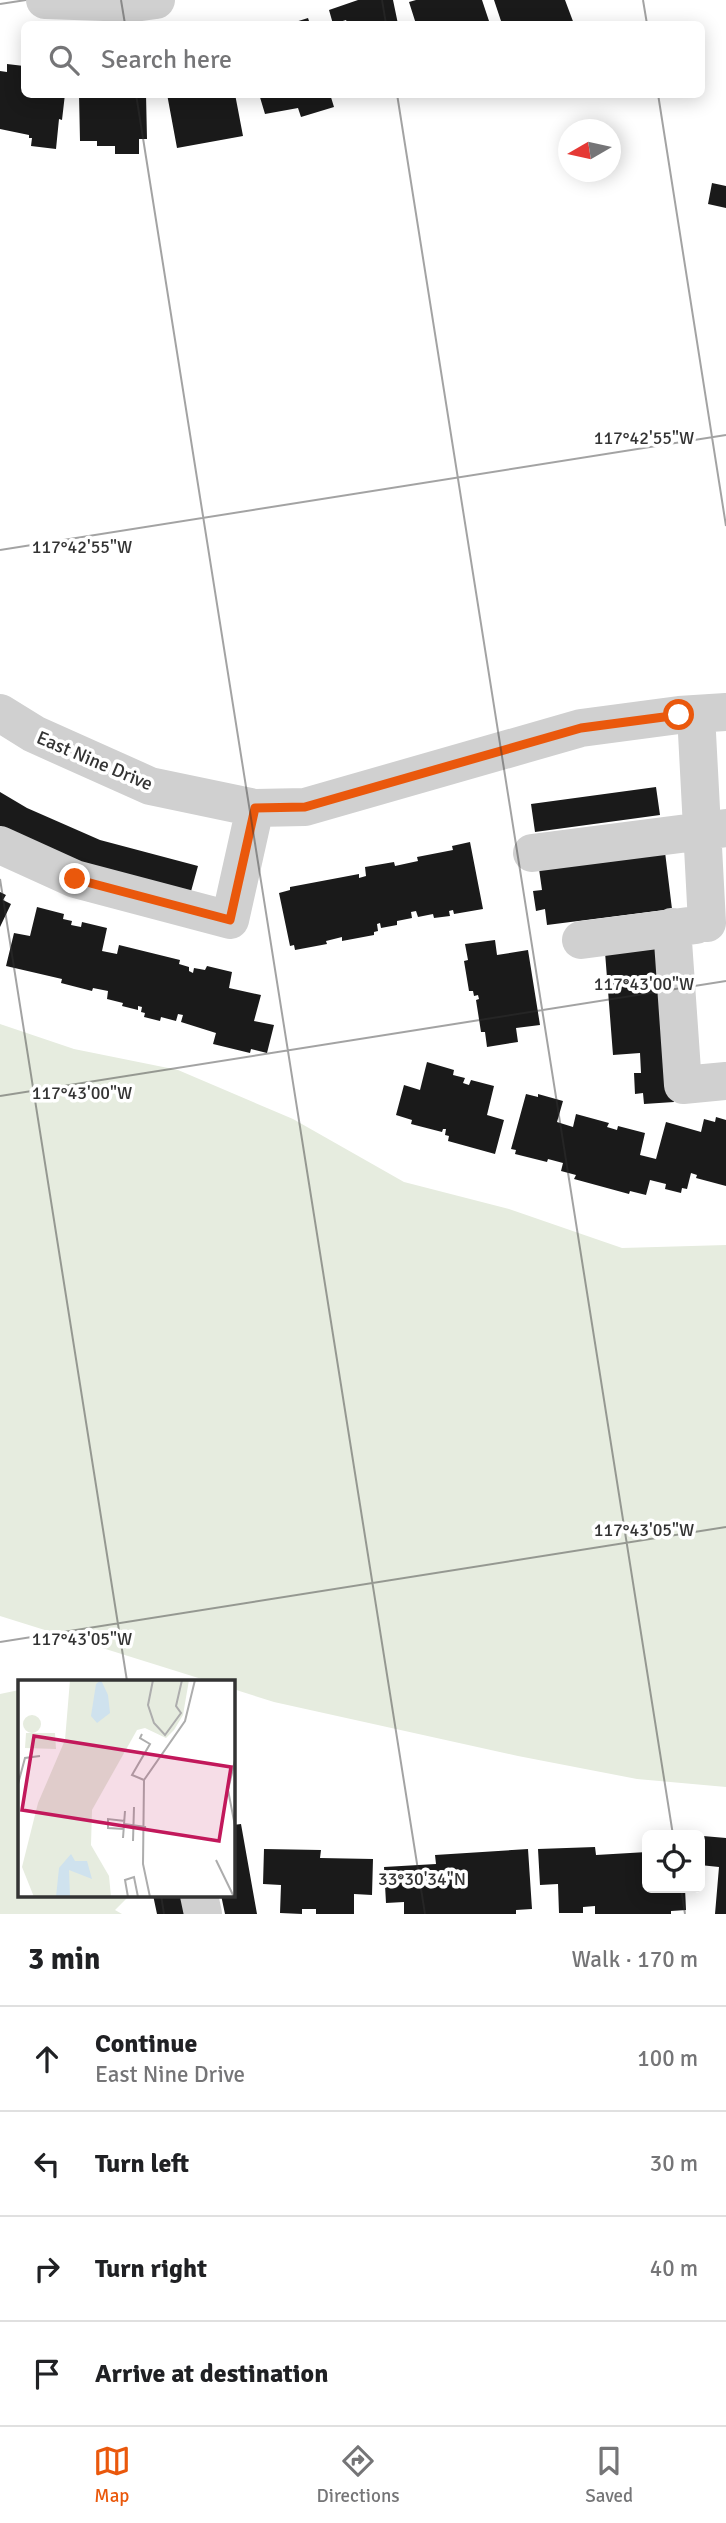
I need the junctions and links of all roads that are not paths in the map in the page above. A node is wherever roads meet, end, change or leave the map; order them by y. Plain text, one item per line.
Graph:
1 (45, 0) edge
2 (156, 0) edge
3 (0, 713) edge
4 (711, 713) edge
5 (255, 808) junction
6 (714, 829) edge
7 (0, 845) edge
8 (532, 853) dead end
9 (702, 924) edge
10 (581, 940) dead end
11 (726, 1081) edge
12 (199, 1896) edge
13 (203, 1914) edge

1 - 2 street
3 - 5 street, East Nine Drive
4 - 5 street, East Nine Drive
4 - 6 street
5 - 7 street
6 - 8 street
6 - 9 street
9 - 10 street
9 - 11 street
12 - 13 street

